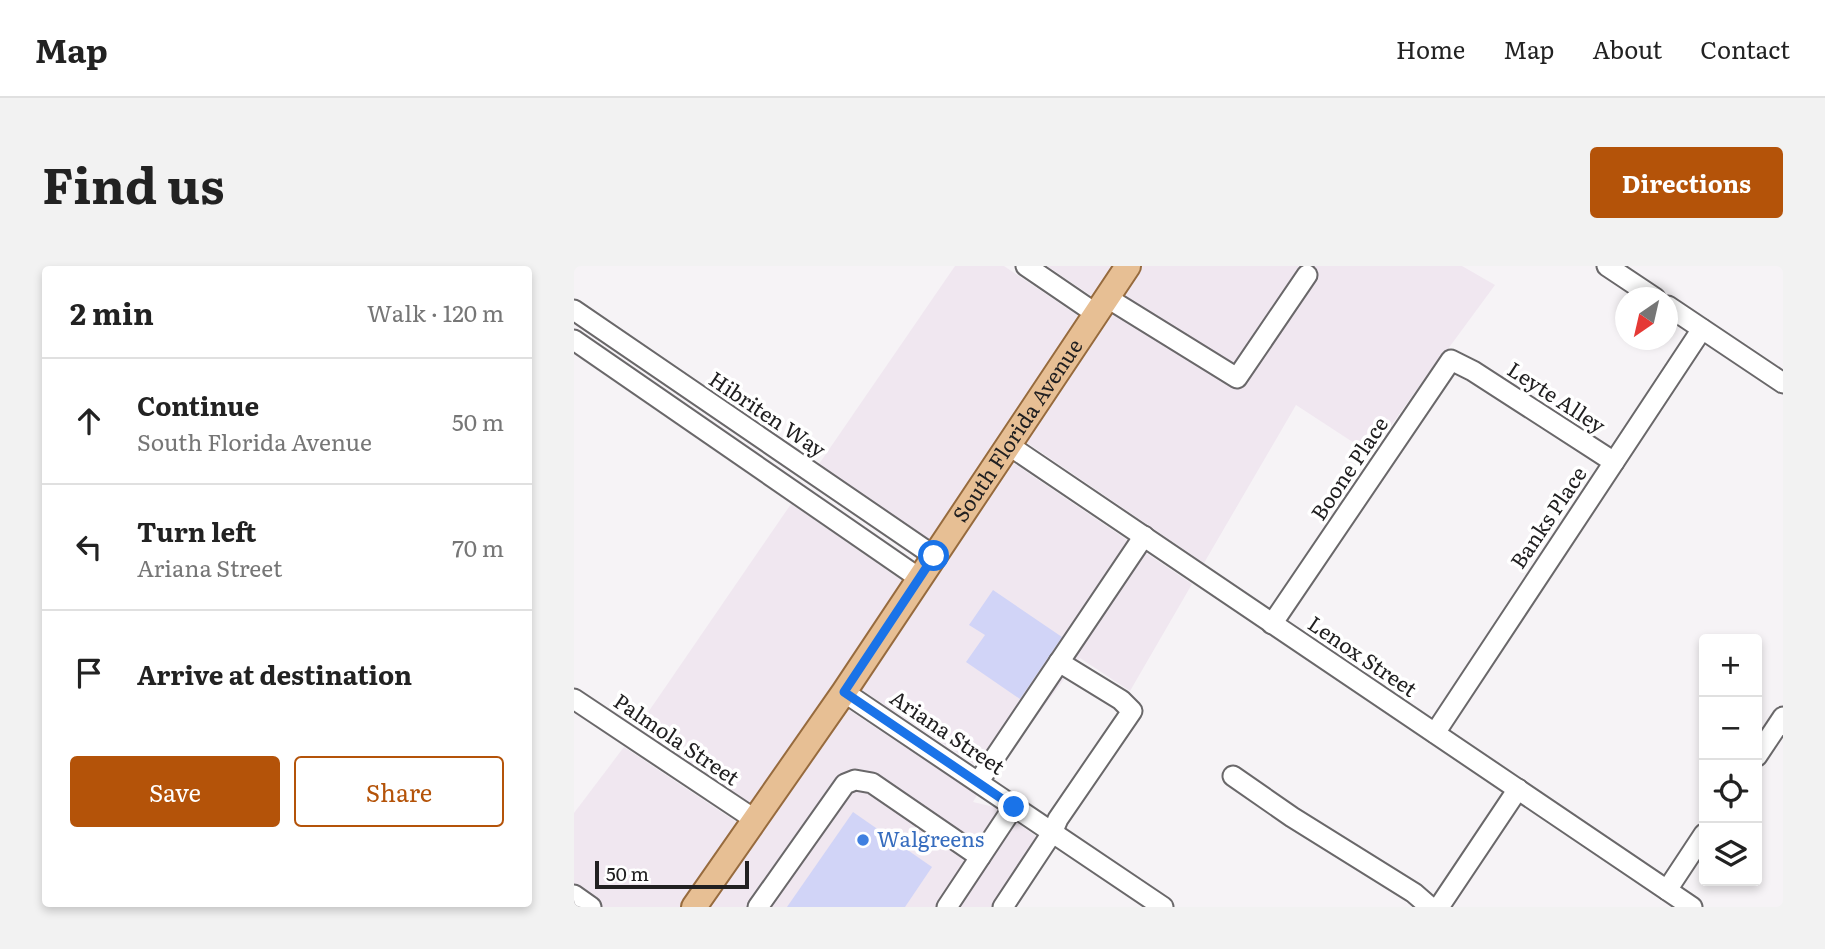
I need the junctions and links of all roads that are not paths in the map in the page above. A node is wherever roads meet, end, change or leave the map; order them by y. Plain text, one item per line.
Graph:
1 (1026, 266) edge
2 (1128, 266) edge
3 (1607, 266) edge
4 (1307, 275) dead end
5 (1638, 287) edge
6 (1101, 305) junction
7 (574, 310) edge
8 (1678, 313) edge
9 (1702, 329) junction
10 (574, 341) edge
11 (1473, 371) joint
12 (1783, 383) edge
13 (1007, 444) junction
14 (1614, 463) junction
15 (1144, 536) junction
16 (934, 556) junction
17 (919, 578) junction
18 (1272, 624) junction
19 (1059, 662) junction
20 (844, 692) junction
21 (574, 699) edge
22 (1783, 717) edge
23 (1435, 733) junction
24 (1762, 748) edge
25 (1233, 776) dead end
26 (979, 781) junction
27 (1518, 789) junction
28 (1014, 807) junction
29 (754, 819) junction
30 (1052, 833) junction
31 (1699, 842) edge
32 (980, 857) junction
33 (1667, 890) junction
34 (574, 895) edge
35 (592, 907) edge
36 (694, 907) edge
37 (758, 907) edge
38 (947, 907) edge
39 (1003, 907) edge
40 (1163, 907) edge
41 (1430, 907) edge
42 (1438, 907) edge
43 (1692, 907) edge

1 - 6 street
2 - 6 main road, South Florida Avenue
3 - 5 street
4 - 6 street
6 - 13 main road, South Florida Avenue
7 - 16 street, Hibriten Way
8 - 9 street
9 - 12 street
9 - 14 street, Banks Place
10 - 17 street
11 - 14 street, Leyte Alley
11 - 18 street, Boone Place
13 - 15 street, Lenox Street
13 - 16 main road, South Florida Avenue
14 - 23 street, Banks Place
15 - 18 street, Lenox Street
15 - 19 street
16 - 17 main road, South Florida Avenue
17 - 20 main road, South Florida Avenue
18 - 23 street, Lenox Street
19 - 26 street
19 - 30 street
20 - 26 street, Ariana Street
20 - 29 main road, South Florida Avenue
21 - 29 street, Palmola Street
22 - 24 street
23 - 27 street, Lenox Street
25 - 41 street
26 - 28 street, Ariana Street
27 - 33 street, Lenox Street
27 - 42 street
28 - 30 street, Ariana Street
28 - 32 street
29 - 36 main road, South Florida Avenue
30 - 39 street
30 - 40 street, Ariana Street
31 - 33 street
32 - 37 street
32 - 38 street
33 - 43 street, Lenox Street
34 - 35 street

